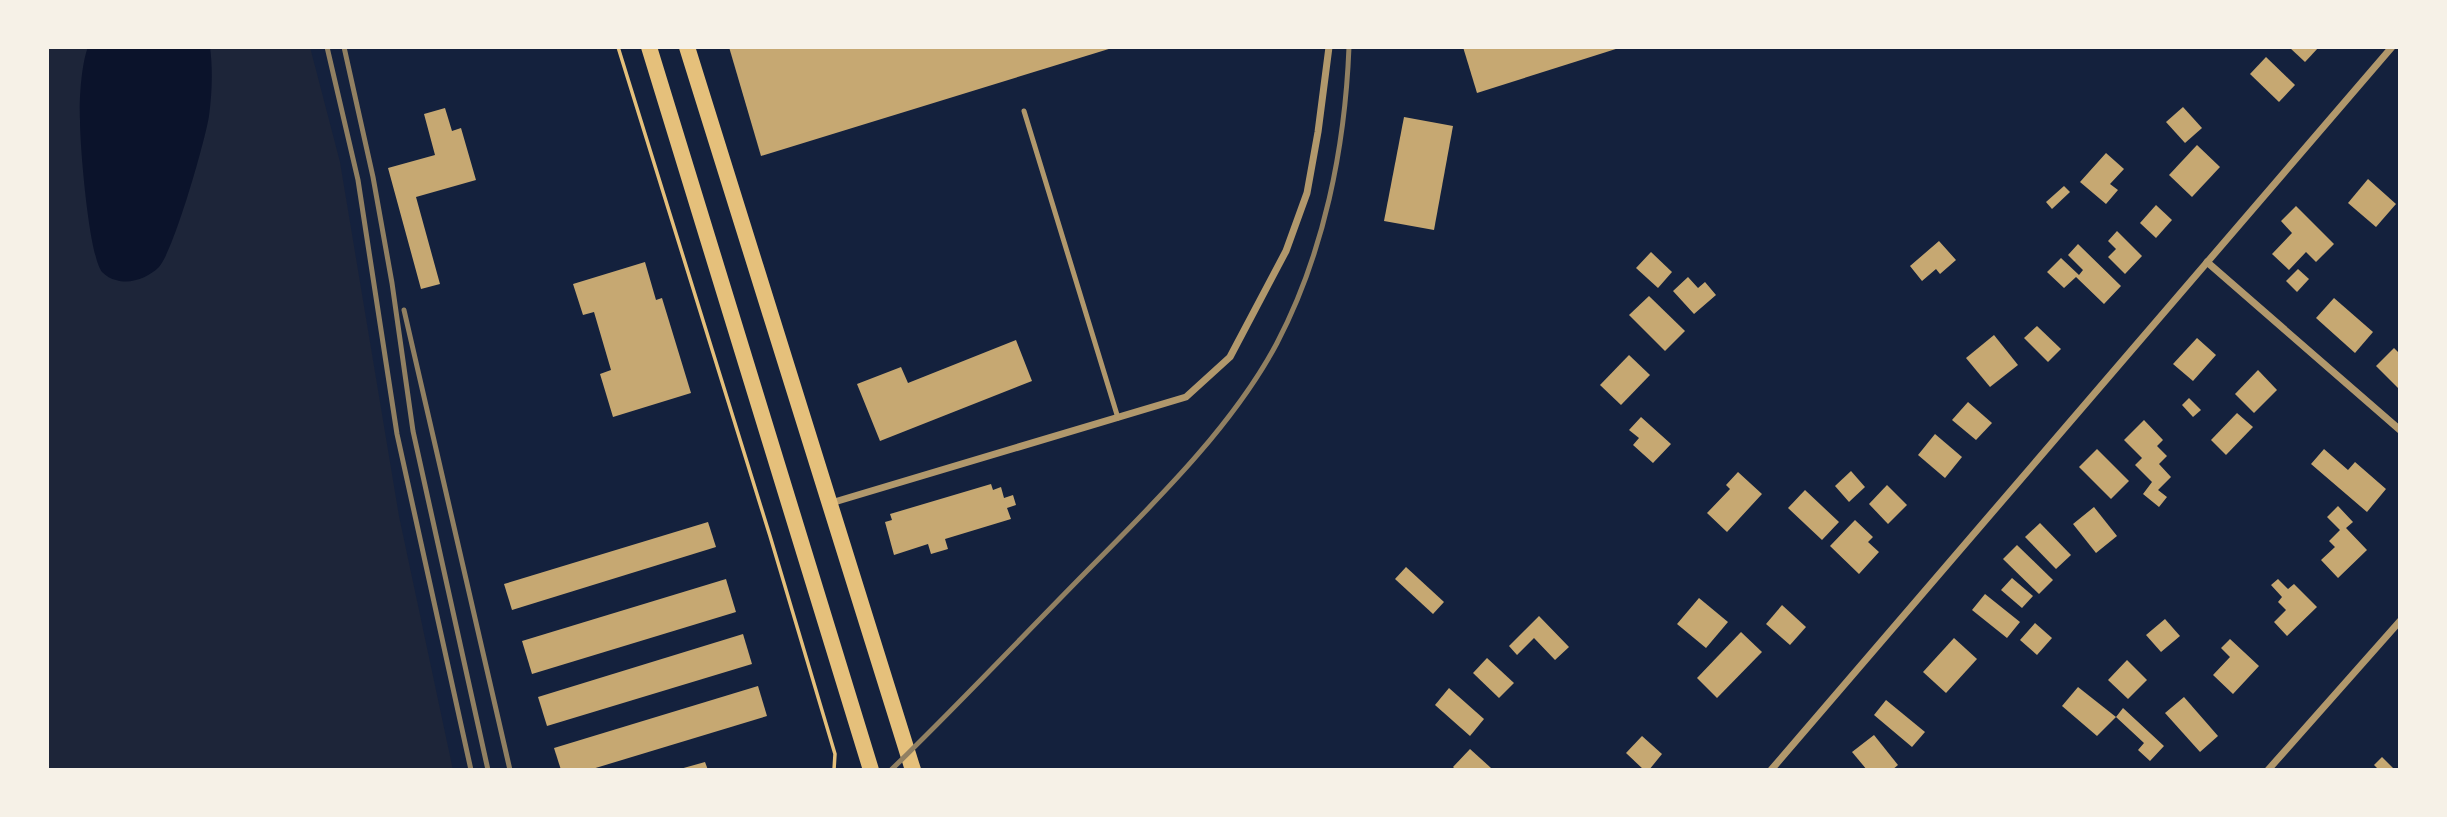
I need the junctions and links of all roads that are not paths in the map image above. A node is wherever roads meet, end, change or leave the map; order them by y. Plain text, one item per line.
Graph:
1 (649, 47) edge
2 (687, 47) edge
3 (1329, 47) edge
4 (2392, 47) edge
5 (1024, 111) dead end
6 (2207, 262) junction
7 (1118, 418) junction
8 (2400, 430) edge
9 (831, 504) junction
10 (2400, 621) edge
11 (871, 770) edge
12 (913, 770) edge
13 (1771, 770) edge
14 (2268, 770) edge

1 - 11 main road
2 - 9 main road
3 - 7 street
4 - 6 street
5 - 7 lane
6 - 8 street
6 - 13 street
7 - 9 street
9 - 12 main road
10 - 14 street

